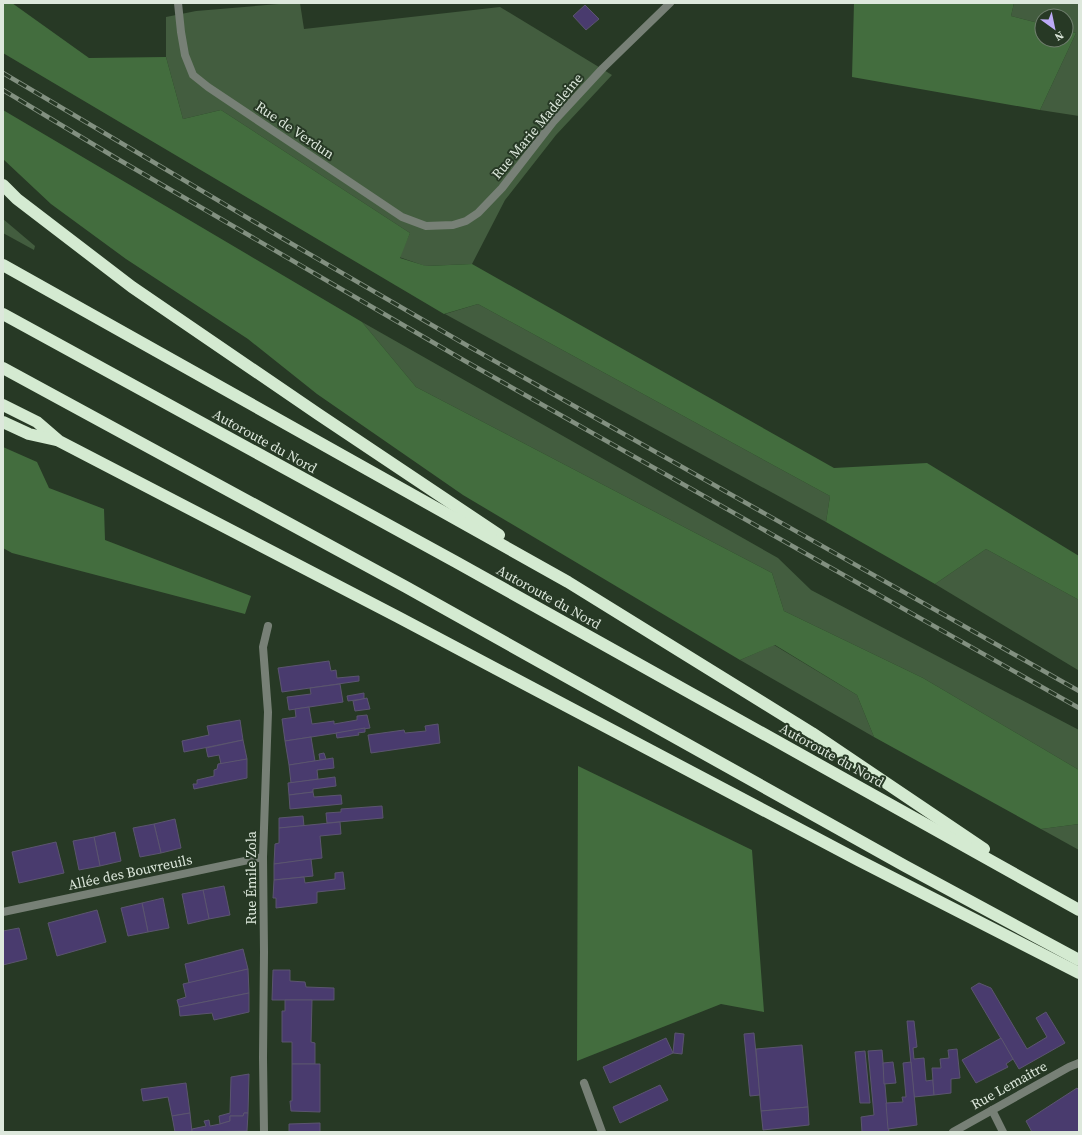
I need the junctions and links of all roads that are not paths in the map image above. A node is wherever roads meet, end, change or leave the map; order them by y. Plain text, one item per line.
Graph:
1 (178, 3) edge
2 (670, 3) edge
3 (3, 185) edge
4 (453, 225) joint
5 (3, 265) edge
6 (3, 314) edge
7 (3, 368) edge
8 (3, 405) edge
9 (3, 422) edge
10 (59, 441) junction
11 (568, 582) junction
12 (268, 626) dead end
13 (263, 857) junction
14 (1052, 895) junction
15 (1079, 910) edge
16 (3, 912) edge
17 (1079, 960) edge
18 (1079, 973) edge
19 (1079, 1063) edge
20 (584, 1083) dead end
21 (992, 1110) junction
22 (264, 1132) edge
23 (602, 1132) edge
24 (953, 1132) edge
25 (1003, 1132) edge

1 - 4 street, Rue de Verdun
2 - 4 street, Rue Marie Madeleine
3 - 11 highway
5 - 11 highway
6 - 14 highway, Autoroute du Nord
7 - 17 highway
8 - 10 highway
9 - 10 highway
10 - 18 highway
11 - 14 highway
12 - 13 street, Rue Émile Zola
13 - 16 street, Allée des Bouvreuils
13 - 22 street, Rue Émile Zola
14 - 15 highway, Autoroute du Nord
19 - 21 street, Rue Lemaitre
20 - 23 street
21 - 24 street, Rue Lemaitre
21 - 25 street

